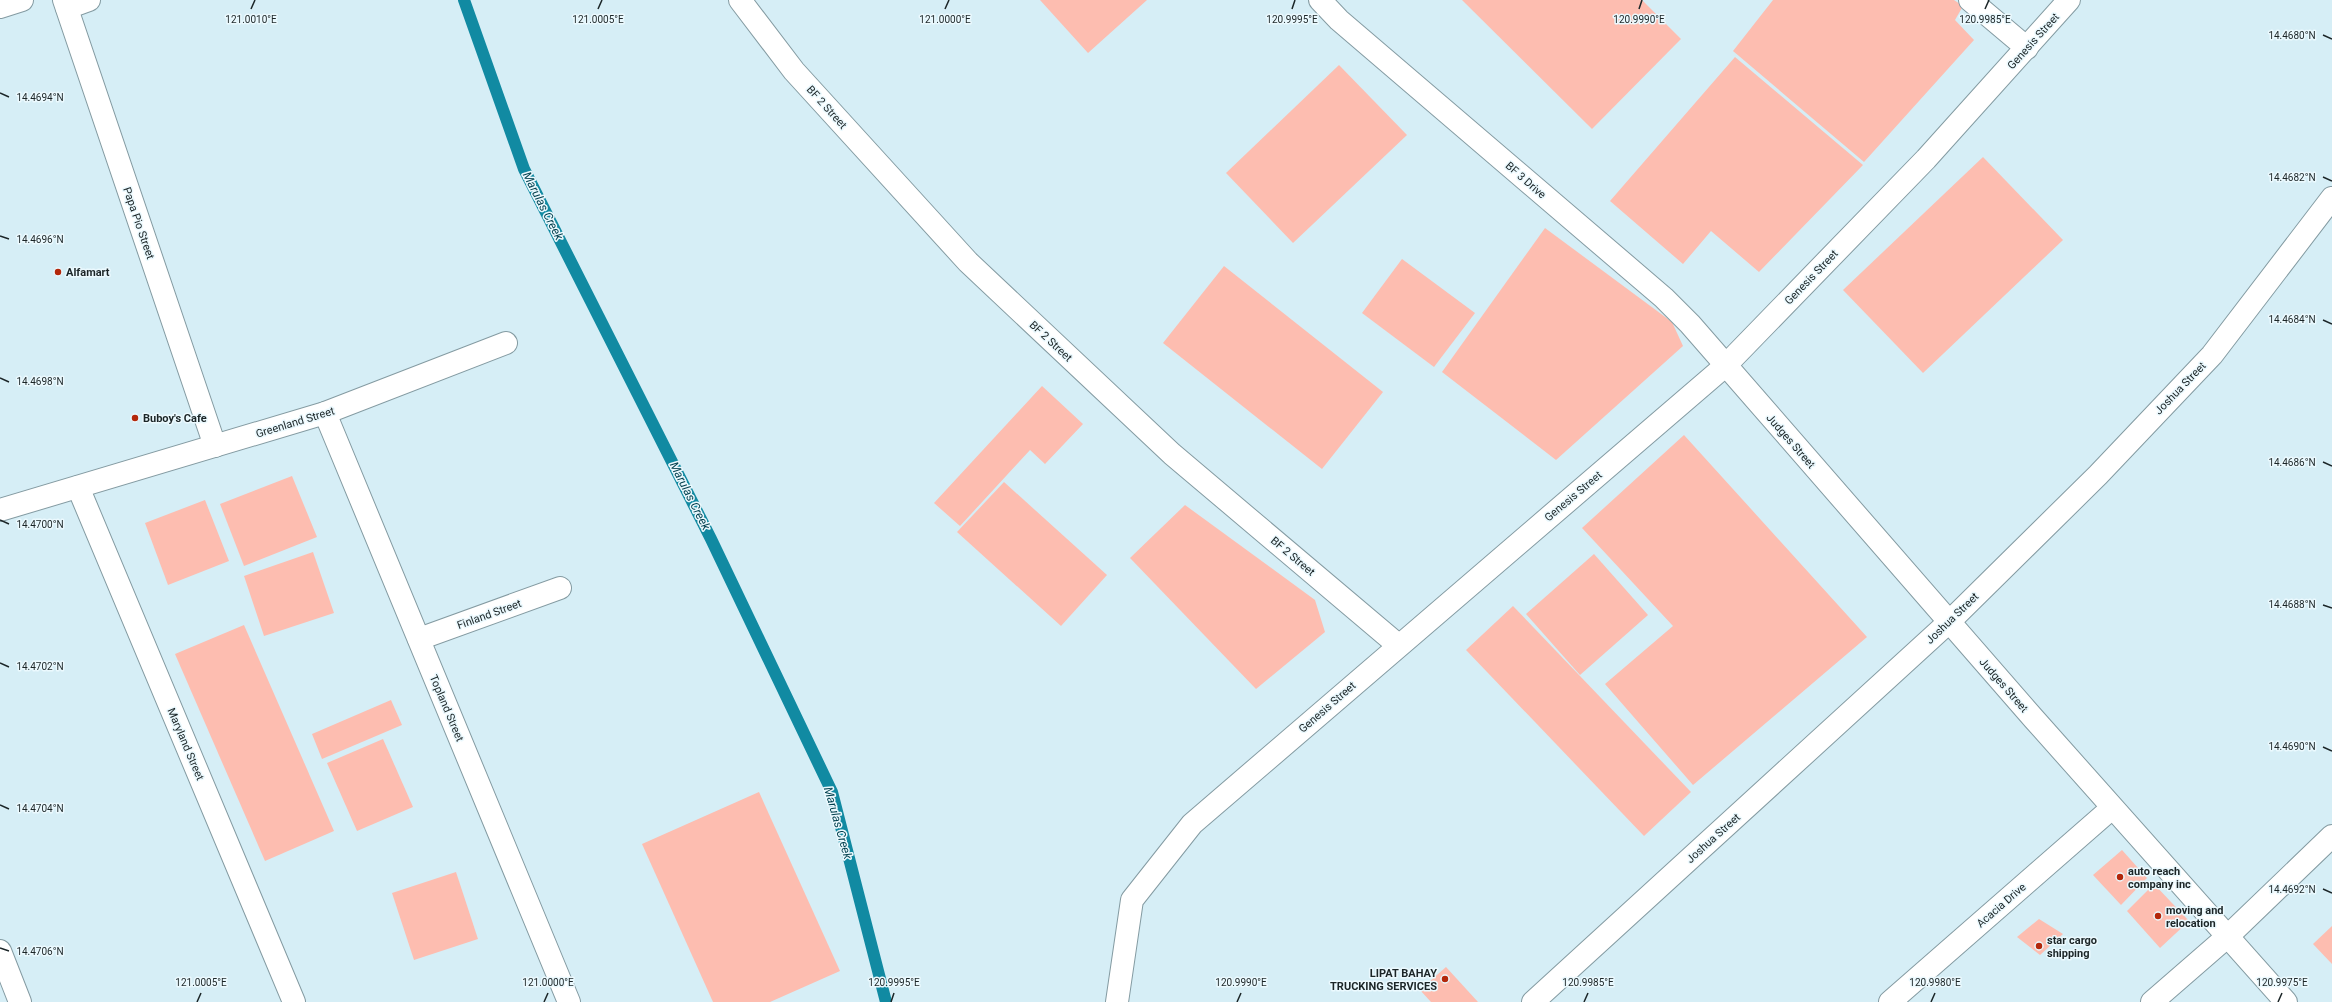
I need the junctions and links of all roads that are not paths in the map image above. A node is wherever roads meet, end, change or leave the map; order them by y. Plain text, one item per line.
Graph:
1 (22, 0) edge
2 (89, 0) edge
3 (740, 0) edge
4 (1320, 0) edge
5 (1970, 0) edge
6 (2069, 0) edge
7 (66, 4) edge
8 (0, 7) edge
9 (2027, 48) junction
10 (2332, 198) edge
11 (506, 343) dead end
12 (1725, 366) junction
13 (325, 413) junction
14 (215, 446) junction
15 (78, 487) junction
16 (0, 510) edge
17 (560, 588) dead end
18 (1950, 622) junction
19 (418, 639) junction
20 (1398, 645) junction
21 (2112, 808) junction
22 (2332, 836) edge
23 (2228, 936) junction
24 (0, 951) edge
25 (20, 1002) edge
26 (294, 1002) edge
27 (569, 1002) edge
28 (1117, 1002) edge
29 (1533, 1002) edge
30 (1890, 1002) edge
31 (2152, 1002) edge
32 (2286, 1002) edge

1 - 8 street
2 - 7 street
3 - 20 street, BF 2 Street
4 - 12 street, BF 3 Drive
5 - 9 street
6 - 9 street, Genesis Street
7 - 14 street, Papa Pio Street
9 - 12 street, Genesis Street
10 - 18 street, Joshua Street
11 - 13 street, Greenland Street
12 - 18 street, Judges Street
12 - 20 street, Genesis Street
13 - 14 street, Greenland Street
13 - 19 street, Topland Street
14 - 15 street, Greenland Street
15 - 16 street, Greenland Street
15 - 26 street, Maryland Street
17 - 19 street, Finland Street
18 - 21 street, Judges Street
18 - 29 street, Joshua Street
19 - 27 street, Topland Street
20 - 28 street, Genesis Street
21 - 23 street, Judges Street
21 - 30 street, Acacia Drive
22 - 23 street
23 - 31 street
23 - 32 street, Judges Street
24 - 25 street

